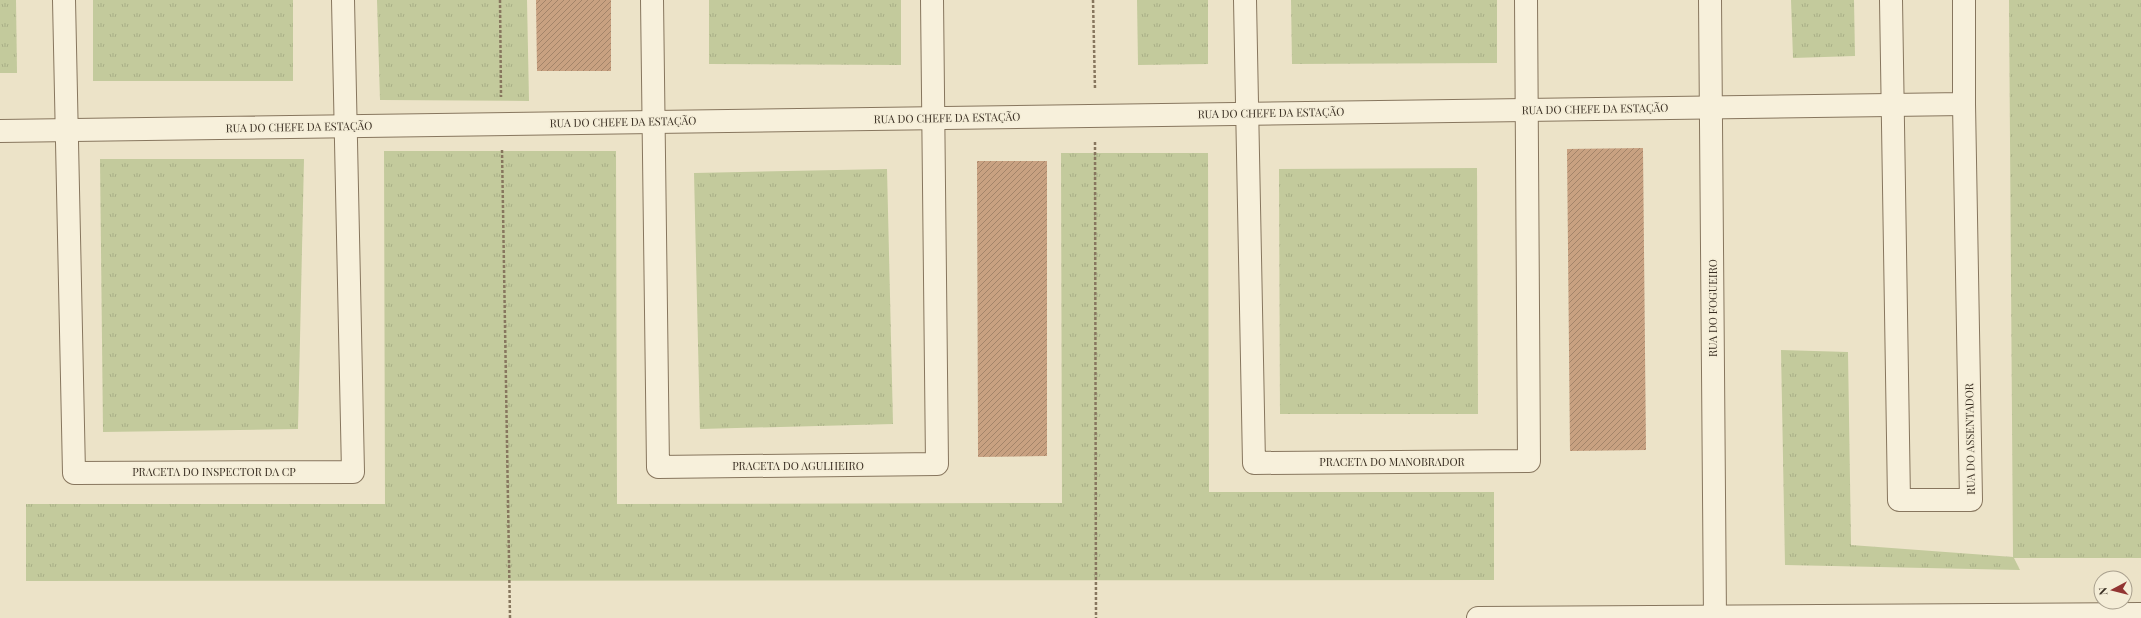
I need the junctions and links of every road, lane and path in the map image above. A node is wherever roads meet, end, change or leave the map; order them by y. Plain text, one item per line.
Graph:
1 (64, 0) edge
2 (343, 0) edge
3 (500, 0) edge
4 (652, 0) edge
5 (932, 0) edge
6 (1093, 0) edge
7 (1245, 0) edge
8 (1526, 0) edge
9 (1710, 0) edge
10 (1891, 0) edge
11 (1964, 0) edge
12 (1964, 104) junction
13 (1893, 105) junction
14 (1711, 108) junction
15 (1528, 110) junction
16 (1246, 114) junction
17 (1095, 116) junction
18 (932, 118) junction
19 (653, 122) junction
20 (502, 124) junction
21 (346, 126) junction
22 (0, 130) edge
23 (66, 130) junction
24 (2141, 614) edge
25 (1715, 617) edge
26 (510, 618) edge
27 (1096, 618) edge
28 (1478, 618) edge

1 - 23 street
2 - 21 street
3 - 20 path
4 - 19 street
5 - 18 street
6 - 17 path
7 - 16 street
8 - 15 street
9 - 14 street, RUA DO FOGUEIRO
10 - 13 street, RUA DO ASSENTADOR
11 - 12 street, RUA DO ASSENTADOR
12 - 13 street
12 - 13 street, RUA DO ASSENTADOR
13 - 14 street, RUA DO CHEFE DA ESTAÇÃO
14 - 15 street, RUA DO CHEFE DA ESTAÇÃO
14 - 25 street, RUA DO FOGUEIRO
15 - 16 street, RUA DO CHEFE DA ESTAÇÃO
15 - 16 street, PRACETA DO MANOBRADOR
16 - 17 street, RUA DO CHEFE DA ESTAÇÃO
17 - 18 street, RUA DO CHEFE DA ESTAÇÃO
17 - 27 path
18 - 19 street, RUA DO CHEFE DA ESTAÇÃO
18 - 19 street, PRACETA DO AGULHEIRO
19 - 20 street, RUA DO CHEFE DA ESTAÇÃO
20 - 21 street, RUA DO CHEFE DA ESTAÇÃO
20 - 26 path
21 - 23 street, RUA DO CHEFE DA ESTAÇÃO
21 - 23 street, PRACETA DO INSPECTOR DA CP
22 - 23 street, RUA DO CHEFE DA ESTAÇÃO
24 - 25 street
25 - 28 street

